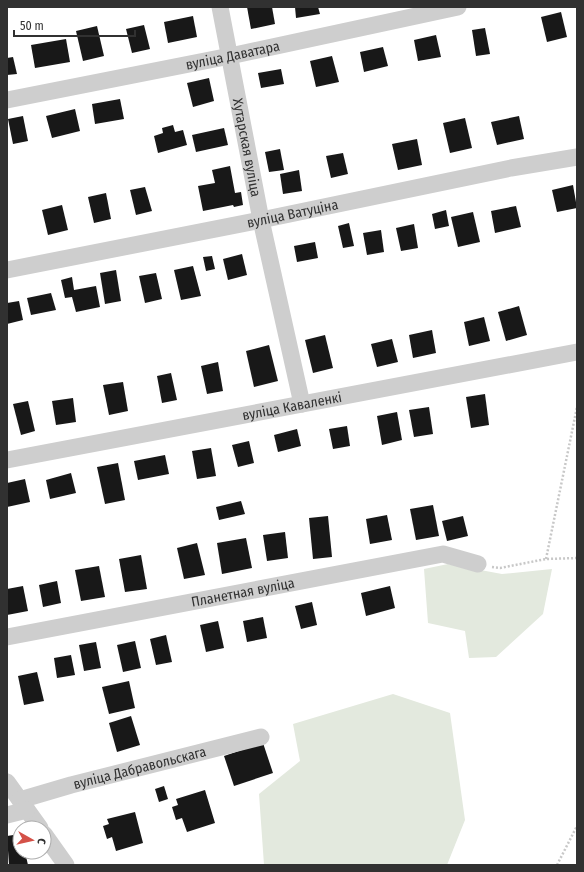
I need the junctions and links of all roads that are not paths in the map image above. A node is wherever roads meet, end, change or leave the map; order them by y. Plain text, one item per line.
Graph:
1 (220, 7) edge
2 (458, 7) edge
3 (230, 56) junction
4 (7, 100) edge
5 (577, 157) edge
6 (261, 220) junction
7 (7, 270) edge
8 (577, 352) edge
9 (302, 404) junction
10 (7, 460) edge
11 (478, 564) road end
12 (7, 637) edge
13 (261, 737) dead end
14 (7, 782) edge
15 (24, 805) junction
16 (7, 814) edge
17 (34, 820) edge
18 (52, 845) edge
19 (66, 865) edge

1 - 3 street, Хутарская вуліца
2 - 3 street, вуліца Даватара
3 - 4 street, вуліца Даватара
3 - 6 street, Хутарская вуліца
5 - 6 street, вуліца Ватуціна
6 - 7 street, вуліца Ватуціна
6 - 9 street, Хутарская вуліца
8 - 9 street, вуліца Каваленкі
9 - 10 street, вуліца Каваленкі
11 - 12 street, Планетная вуліца
13 - 15 street, вуліца Дабравольскага
14 - 15 street
15 - 16 street, вуліца Дабравольскага
15 - 17 street
18 - 19 street

